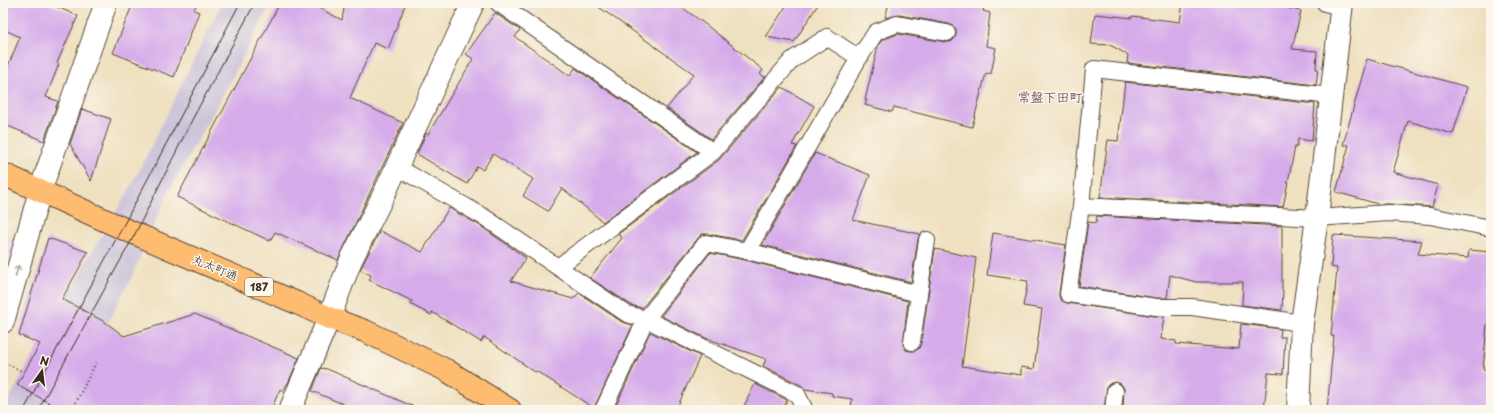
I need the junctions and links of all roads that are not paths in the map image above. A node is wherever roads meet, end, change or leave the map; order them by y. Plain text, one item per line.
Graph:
1 (473, 3) edge
2 (498, 3) edge
3 (101, 4) edge
4 (1336, 4) edge
5 (947, 33) dead end
6 (859, 58) junction
7 (1331, 96) junction
8 (713, 152) junction
9 (397, 167) junction
10 (3, 174) edge
11 (40, 191) junction
12 (1081, 206) junction
13 (1317, 218) junction
14 (1491, 228) edge
15 (927, 240) dead end
16 (747, 251) junction
17 (558, 267) junction
18 (919, 294) junction
19 (329, 318) junction
20 (646, 319) junction
21 (3, 322) edge
22 (1302, 323) junction
23 (912, 342) dead end
24 (1115, 391) dead end
25 (290, 410) edge
26 (510, 410) edge
27 (603, 410) edge
28 (805, 410) edge
29 (1113, 410) edge
30 (1298, 410) edge

1 - 9 street
2 - 8 lane
3 - 11 street
4 - 7 street
5 - 6 lane
6 - 8 lane
6 - 16 lane
7 - 12 lane
7 - 13 street
8 - 17 lane
9 - 17 lane
9 - 19 street
10 - 11 main road, 丸太町通 / 187
11 - 19 main road, 丸太町通 / 187
21 -> 11 street
12 - 13 lane
12 - 22 lane
13 - 14 lane
13 - 22 street
15 - 18 lane
16 - 18 lane
16 - 20 lane
17 - 20 lane
18 - 23 lane
19 - 25 street
19 - 26 main road, 丸太町通 / 187
20 - 27 lane
20 - 28 lane
22 - 30 street
24 - 29 lane

